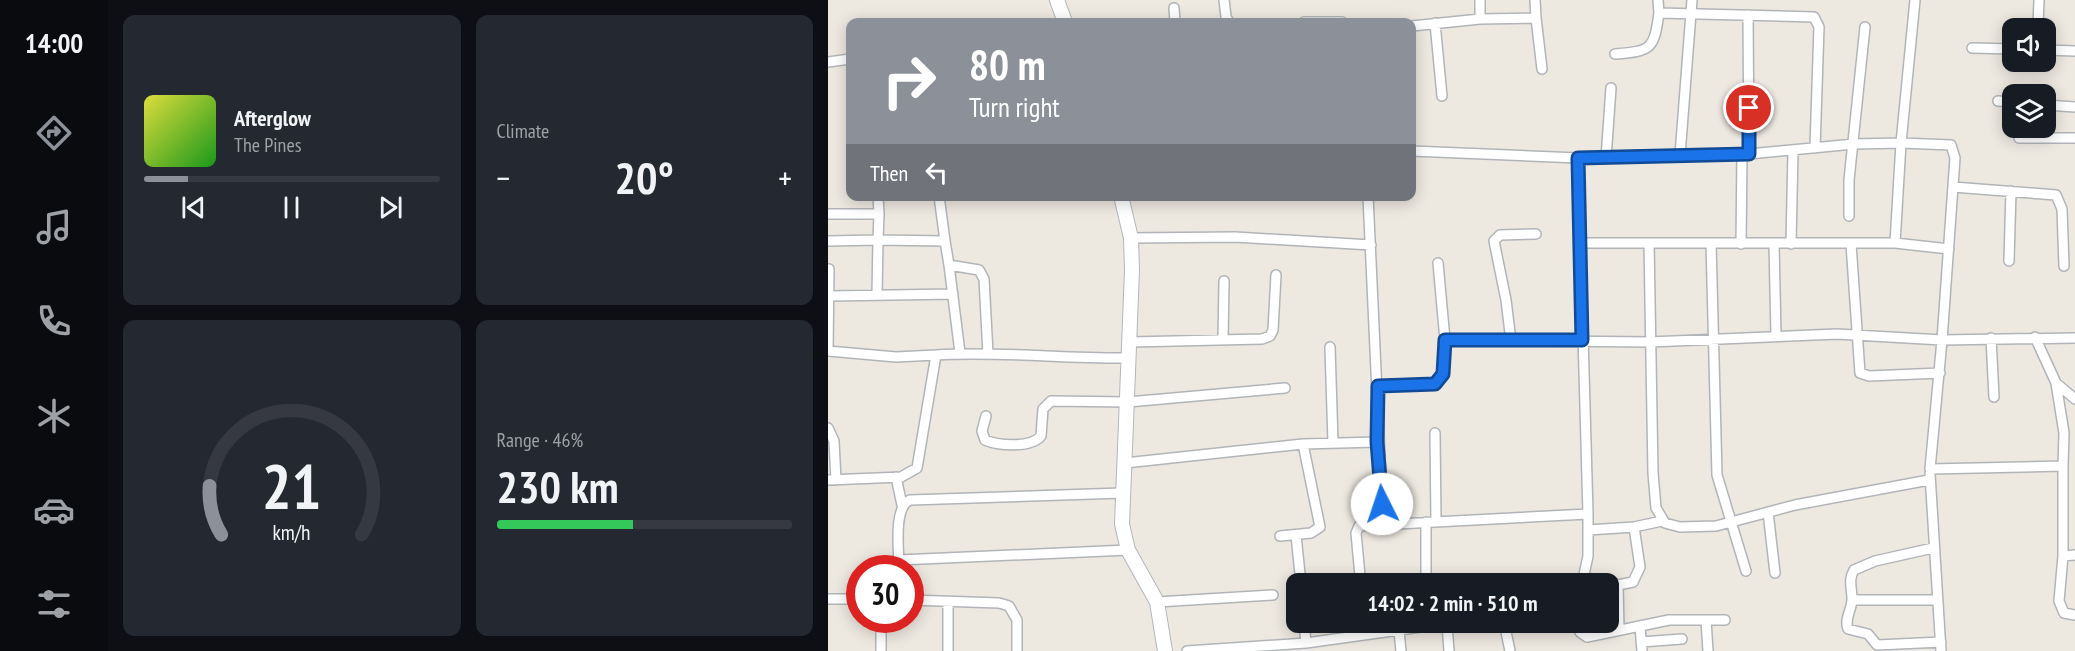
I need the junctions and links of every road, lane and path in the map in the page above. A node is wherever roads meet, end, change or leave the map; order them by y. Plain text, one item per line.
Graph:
1 (1057, 0) edge
2 (1224, 0) edge
3 (1480, 0) edge
4 (1535, 0) edge
5 (1658, 0) edge
6 (1692, 0) edge
7 (1915, 0) edge
8 (2039, 0) edge
9 (1174, 8) dead end
10 (1659, 14) junction
11 (1691, 14) junction
12 (1748, 15) junction
13 (1064, 18) edge
14 (1175, 18) edge
15 (1227, 18) edge
16 (1536, 18) junction
17 (2038, 18) edge
18 (1480, 19) junction
19 (1435, 23) junction
20 (1416, 25) edge
21 (1864, 27) dead end
22 (1972, 48) dead end
23 (2002, 49) edge
24 (2056, 50) edge
25 (2075, 51) edge
26 (1615, 54) dead end
27 (846, 60) edge
28 (828, 62) edge
29 (1542, 69) dead end
30 (1611, 88) dead end
31 (1442, 96) dead end
32 (1998, 101) dead end
33 (2002, 101) edge
34 (2056, 106) edge
35 (2075, 107) edge
36 (2056, 138) edge
37 (2075, 138) edge
38 (1901, 143) junction
39 (1854, 144) junction
40 (1815, 148) junction
41 (1416, 151) edge
42 (1793, 151) junction
43 (1746, 154) junction
44 (1680, 156) junction
45 (1578, 158) junction
46 (1606, 158) junction
47 (1953, 187) junction
48 (2011, 191) junction
49 (878, 201) edge
50 (940, 201) edge
51 (1122, 201) edge
52 (1368, 201) edge
53 (828, 214) edge
54 (879, 214) junction
55 (1849, 216) dead end
56 (1536, 234) dead end
57 (1131, 238) junction
58 (878, 240) junction
59 (828, 241) edge
60 (945, 241) junction
61 (1579, 243) junction
62 (1649, 243) junction
63 (1711, 243) junction
64 (1895, 243) junction
65 (1741, 244) junction
66 (1774, 244) junction
67 (1791, 244) junction
68 (1851, 244) junction
69 (1371, 245) junction
70 (1949, 249) junction
71 (2009, 261) dead end
72 (1438, 263) dead end
73 (949, 265) junction
74 (2064, 266) dead end
75 (829, 269) edge
76 (1276, 275) dead end
77 (1224, 280) dead end
78 (953, 294) junction
79 (876, 295) junction
80 (830, 296) junction
81 (1776, 335) junction
82 (1855, 335) junction
83 (2035, 337) junction
84 (1991, 338) junction
85 (2075, 338) edge
86 (1223, 340) junction
87 (1445, 340) junction
88 (1582, 340) junction
89 (1715, 340) junction
90 (1942, 340) junction
91 (1511, 341) junction
92 (1131, 342) junction
93 (1650, 342) junction
94 (1330, 347) dead end
95 (828, 351) edge
96 (960, 353) junction
97 (988, 354) junction
98 (936, 355) junction
99 (1130, 358) junction
100 (1940, 373) junction
101 (2056, 383) junction
102 (1378, 386) junction
103 (1285, 388) dead end
104 (1994, 397) dead end
105 (2075, 399) edge
106 (1128, 402) junction
107 (986, 416) dead end
108 (828, 428) edge
109 (1435, 433) dead end
110 (1377, 442) junction
111 (1333, 443) junction
112 (1303, 444) junction
113 (1125, 463) junction
114 (2063, 466) junction
115 (1930, 469) junction
116 (896, 477) junction
117 (832, 480) edge
118 (1929, 480) junction
119 (1122, 493) junction
120 (902, 505) junction
121 (1768, 512) junction
122 (1588, 514) junction
123 (1662, 521) junction
124 (1431, 522) junction
125 (1730, 522) junction
126 (1383, 524) junction
127 (1634, 526) junction
128 (1588, 530) junction
129 (1296, 535) junction
130 (1280, 536) dead end
131 (1933, 548) junction
132 (1128, 550) junction
133 (899, 555) edge
134 (2075, 555) edge
135 (2063, 556) junction
136 (924, 562) edge
137 (1746, 571) dead end
138 (1300, 573) edge
139 (1360, 573) edge
140 (1427, 573) edge
141 (1584, 573) edge
142 (1775, 573) dead end
143 (1619, 585) edge
144 (1273, 595) dead end
145 (846, 598) edge
146 (828, 599) edge
147 (1852, 600) junction
148 (1937, 600) junction
149 (924, 601) edge
150 (948, 602) junction
151 (1157, 602) junction
152 (2075, 615) edge
153 (1706, 620) junction
154 (1725, 620) dead end
155 (1640, 626) junction
156 (1619, 630) edge
157 (881, 633) edge
158 (1305, 633) edge
159 (1384, 633) edge
160 (1399, 633) edge
161 (1448, 633) edge
162 (1506, 633) edge
163 (1581, 633) edge
164 (1605, 633) edge
165 (1682, 639) dead end
166 (1306, 643) junction
167 (1941, 646) edge
168 (1642, 647) edge
169 (881, 651) edge
170 (948, 651) edge
171 (1017, 651) edge
172 (1165, 651) edge
173 (1187, 651) edge
174 (1401, 651) edge
175 (1449, 651) edge
176 (1510, 651) edge
177 (1708, 651) edge

1 - 13 street
2 - 15 street
3 - 18 street
4 - 16 street
5 - 10 street
6 - 11 street
7 - 38 street
8 - 17 street
9 - 14 street
10 - 11 street
10 - 26 street
11 - 12 street
11 - 44 street
12 - 40 street
12 - 43 street
16 - 18 street
16 - 29 street
18 - 19 street
19 - 20 street
19 - 31 street
21 - 39 street
22 - 23 street
24 - 25 street
27 - 28 street
30 - 46 street
32 - 33 street
34 - 35 street
36 - 37 street
38 - 39 street
38 - 47 street
38 - 64 street
39 - 40 street
39 - 55 street
40 - 42 street
41 - 45 street
42 - 43 street
42 - 67 street
43 - 44 street
43 - 65 street
44 - 46 street
45 - 46 street
45 - 61 street
47 - 48 street
47 - 70 street
48 - 71 street
48 - 74 street
49 - 54 street
50 - 60 street
51 - 57 street
52 - 69 street
53 - 54 street
54 - 58 street
56 - 91 street
57 - 69 street
57 - 92 street
58 - 59 street
58 - 60 street
58 - 79 street
60 - 73 street
61 - 62 street
61 - 88 street
62 - 63 street
62 - 93 street
63 - 65 street
63 - 89 street
64 - 68 street
64 - 70 street
65 - 66 street
66 - 67 street
66 - 81 street
67 - 68 street
68 - 82 street
69 - 102 street
70 - 90 street
72 - 87 street
73 - 78 street
73 - 97 street
75 - 80 street
76 - 86 street
77 - 86 street
78 - 79 street
78 - 96 street
79 - 80 street
80 - 95 street
81 - 82 street
81 - 89 street
82 - 90 street
82 - 100 street
83 - 84 street
83 - 85 street
83 - 101 street
84 - 90 street
84 - 104 street
86 - 92 street
87 - 91 street
87 - 102 street
88 - 91 street
88 - 93 street
88 - 122 street
89 - 93 street
89 - 125 street
90 - 100 street
92 - 99 street
93 - 123 street
94 - 111 street
95 - 98 street
96 - 97 street
96 - 98 street
97 - 99 street
98 - 116 street
99 - 106 street
100 - 115 street
101 - 105 street
101 - 114 street
102 - 110 street
103 - 106 street
106 - 107 street
106 - 113 street
108 - 117 street
109 - 124 street
110 - 111 street
110 - 126 street
111 - 112 street
112 - 113 street
112 - 129 street
113 - 119 street
114 - 115 street
114 - 135 street
115 - 118 street
116 - 117 street
116 - 120 street
118 - 121 street
118 - 131 street
119 - 120 street
119 - 132 street
120 - 133 street
121 - 125 street
121 - 142 street
122 - 124 street
122 - 128 street
123 - 125 street
123 - 127 street
124 - 126 street
124 - 140 street
125 - 137 street
126 - 139 street
127 - 128 street
127 - 143 street
128 - 141 street
129 - 130 street
129 - 138 street
131 - 147 street
131 - 148 street
132 - 136 street
132 - 151 street
134 - 135 street
135 - 152 street
144 - 151 street
145 - 146 street
147 - 148 street
147 - 167 street
148 - 167 street
149 - 150 street
150 - 170 street
150 - 171 street
151 - 172 street
153 - 154 street
153 - 155 street
153 - 177 street
155 - 156 street
155 - 168 street
157 - 169 street
158 - 166 street
159 - 166 street
160 - 174 street
161 - 175 street
162 - 176 street
163 - 164 street
165 - 168 street
166 - 173 street

